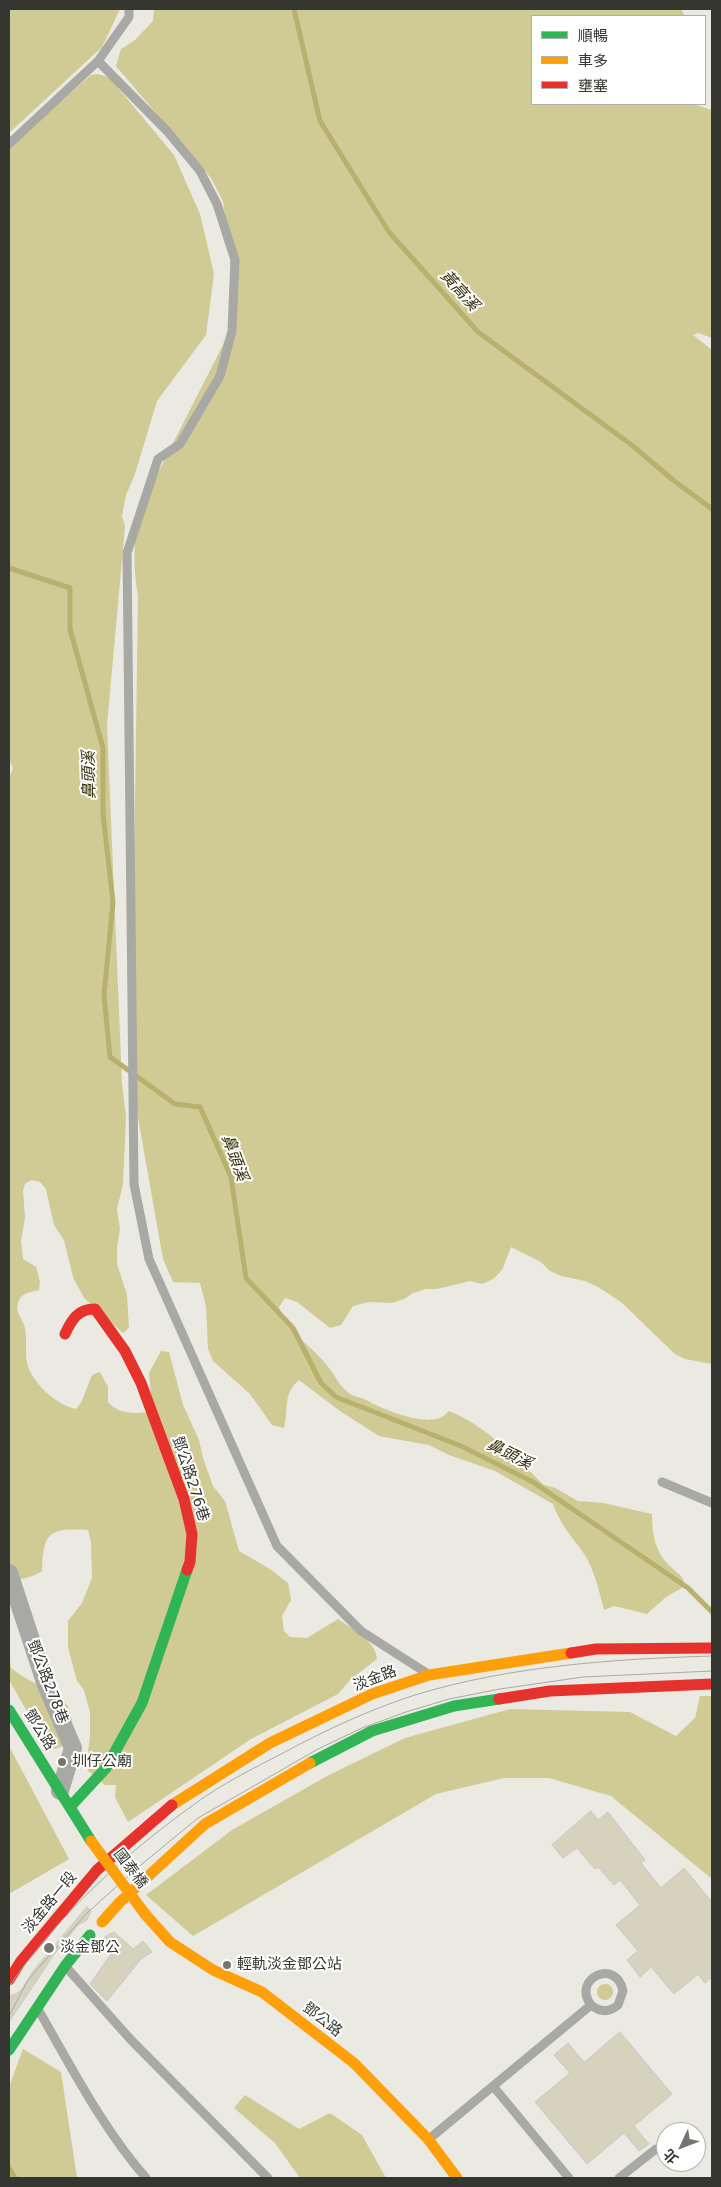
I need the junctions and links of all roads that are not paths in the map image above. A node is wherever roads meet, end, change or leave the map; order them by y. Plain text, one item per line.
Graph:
1 (129, 9) edge
2 (98, 61) junction
3 (9, 144) edge
4 (65, 1334) dead end
5 (662, 1482) dead end
6 (712, 1503) edge
7 (9, 1573) edge
8 (712, 1648) edge
9 (429, 1675) junction
10 (712, 1684) edge
11 (9, 1710) edge
12 (60, 1791) junction
13 (70, 1807) junction
14 (91, 1841) joint
15 (97, 1870) joint
16 (145, 1914) joint
17 (102, 1922) dead end
18 (90, 1935) dead end
19 (65, 1966) junction
20 (9, 1980) edge
21 (591, 2005) junction
22 (37, 2006) junction
23 (9, 2050) edge
24 (493, 2086) junction
25 (428, 2139) junction
26 (656, 2148) dead end
27 (146, 2178) edge
28 (268, 2178) edge
29 (457, 2178) edge
30 (569, 2178) edge
31 (619, 2178) edge

1 - 2 lane
2 - 3 lane
2 - 9 lane
4 - 13 main road, 鄧公路276巷
5 - 6 lane
7 - 12 street, 鄧公路278巷
8 - 9 main road, 淡金路
9 - 15 main road, 淡金路
10 - 17 main road
11 - 12 main road, 鄧公路
12 - 13 main road, 鄧公路
13 - 14 main road, 鄧公路
14 - 16 main road, 國泰橋, bridge
15 - 20 main road, 淡金路一段
16 - 25 main road, 鄧公路
18 - 19 main road
19 - 22 main road
19 - 28 lane
21 - 21 lane
21 - 24 lane
22 - 23 main road
22 - 27 lane
24 - 25 lane
24 - 30 lane
25 - 29 main road, 鄧公路
26 - 31 lane

